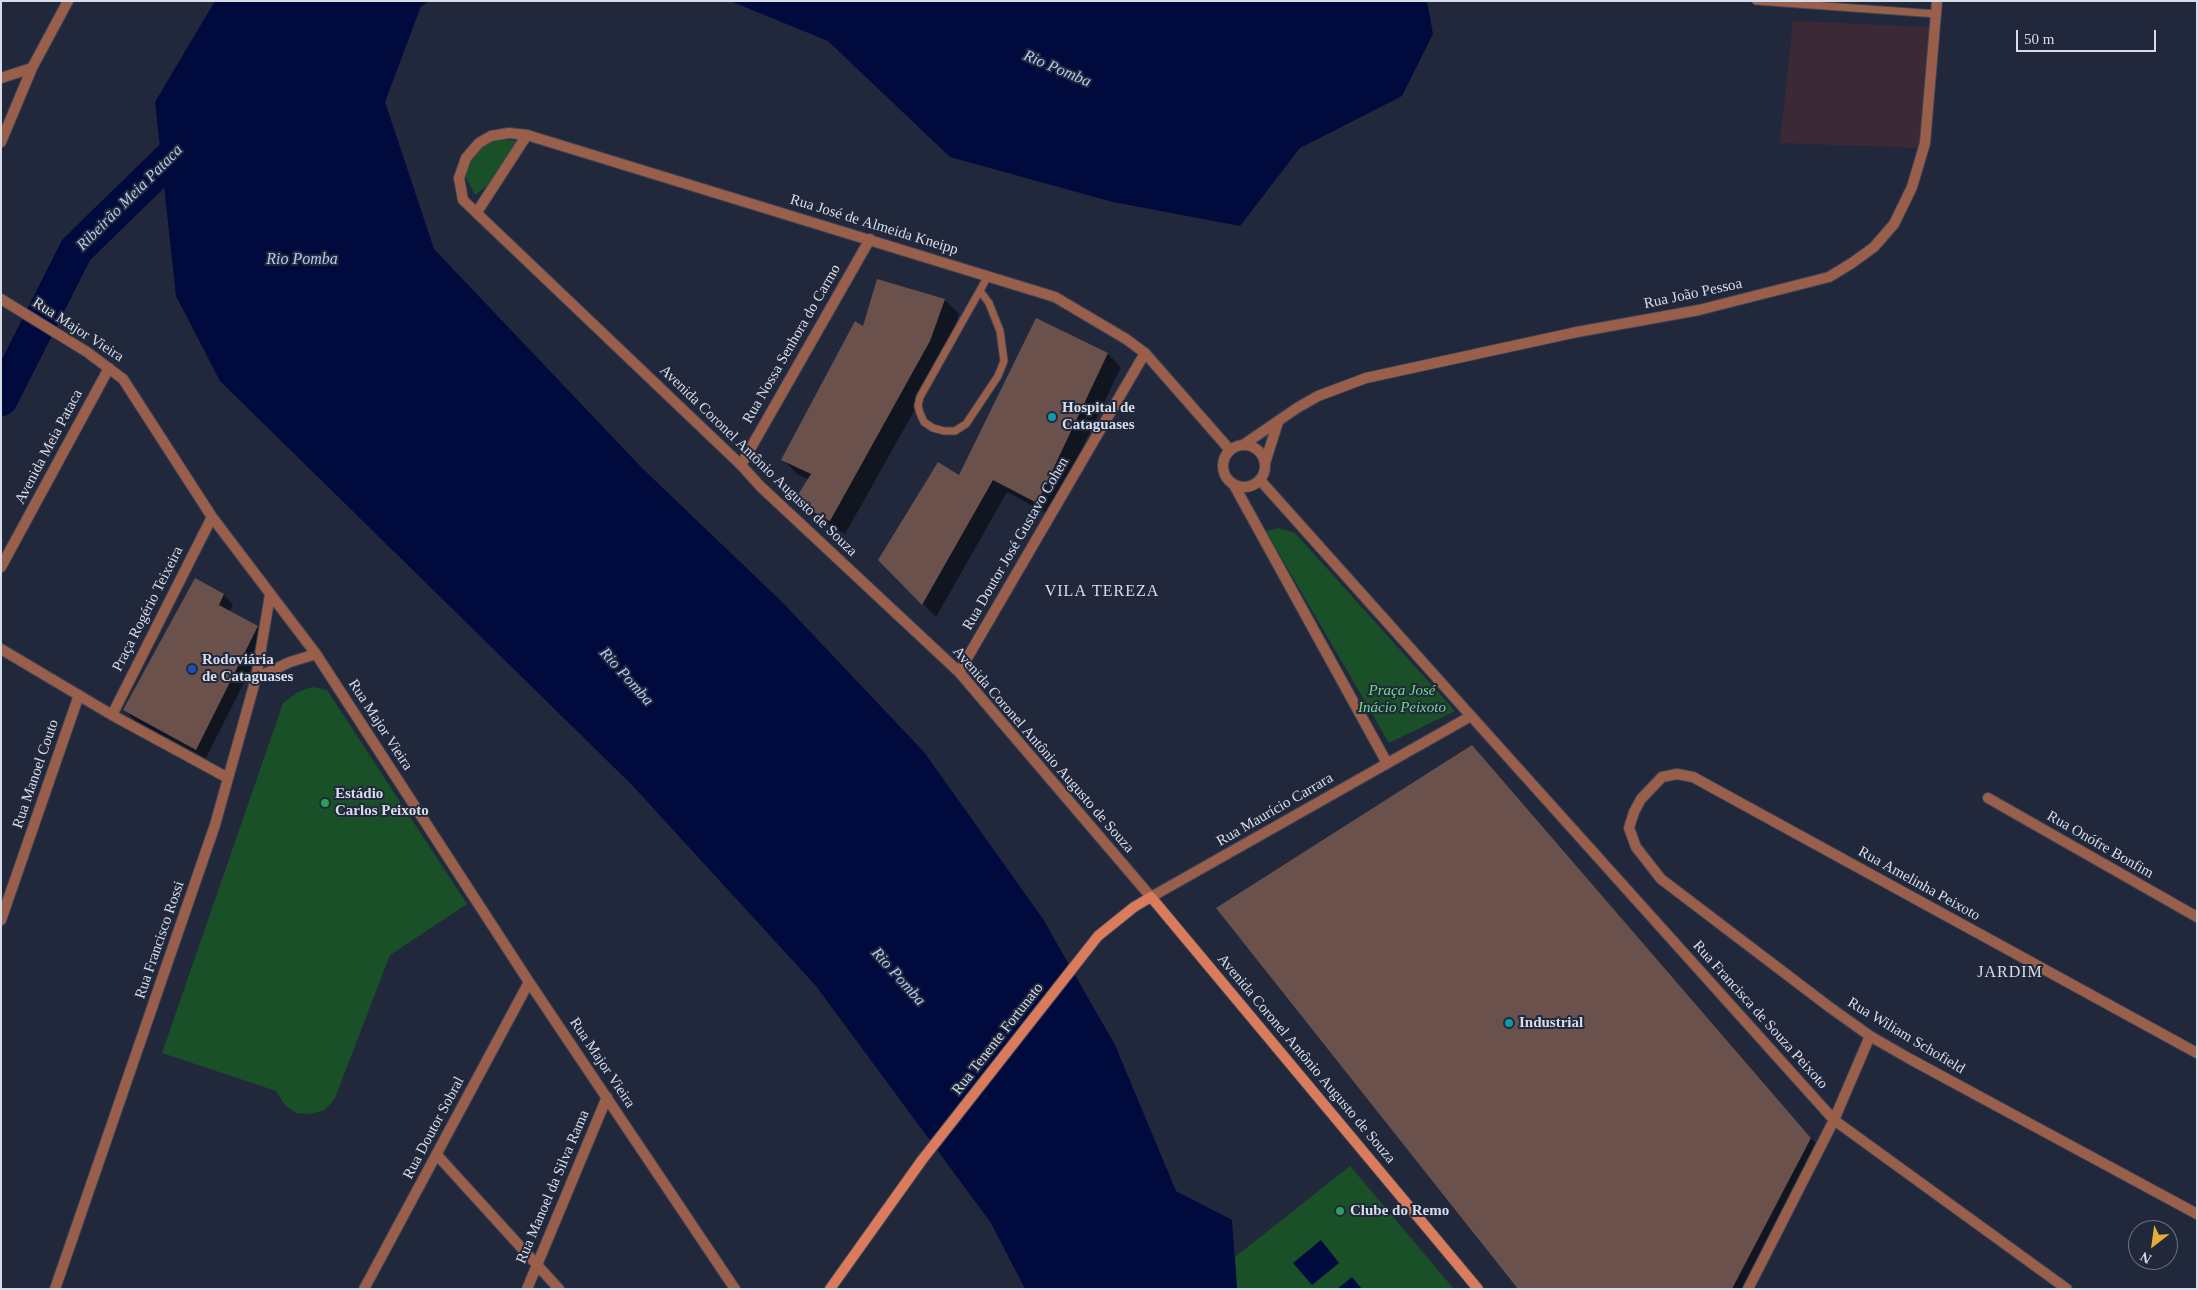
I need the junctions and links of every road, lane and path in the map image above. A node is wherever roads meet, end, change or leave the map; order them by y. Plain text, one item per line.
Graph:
1 (68, 1) edge
2 (1756, 1) edge
3 (1937, 1) edge
4 (1937, 14) junction
5 (32, 68) junction
6 (1, 78) edge
7 (527, 135) junction
8 (1, 142) edge
9 (466, 158) joint
10 (477, 212) junction
11 (870, 239) junction
12 (988, 276) junction
13 (980, 291) junction
14 (1, 299) edge
15 (1145, 353) junction
16 (109, 368) junction
17 (1278, 422) junction
18 (1243, 445) junction
19 (1230, 450) junction
20 (1265, 463) junction
21 (740, 465) junction
22 (1260, 480) junction
23 (1234, 485) junction
24 (212, 518) junction
25 (1, 567) edge
26 (270, 595) junction
27 (1, 649) edge
28 (316, 654) junction
29 (959, 672) junction
30 (256, 678) junction
31 (79, 695) junction
32 (112, 715) junction
33 (1471, 716) junction
34 (1387, 763) junction
35 (228, 778) junction
36 (1988, 798) dead end
37 (1634, 812) joint
38 (1151, 897) junction
39 (2197, 918) edge
40 (1, 920) edge
41 (1098, 936) joint
42 (529, 982) junction
43 (1870, 1036) junction
44 (2197, 1053) edge
45 (607, 1096) junction
46 (1834, 1120) junction
47 (436, 1155) junction
48 (2197, 1214) edge
49 (536, 1264) junction
50 (55, 1289) edge
51 (364, 1289) edge
52 (526, 1289) edge
53 (559, 1289) edge
54 (735, 1289) edge
55 (830, 1289) edge
56 (1478, 1289) edge
57 (1748, 1289) edge
58 (2067, 1289) edge

1 - 5 street
2 - 4 lane
3 - 4 street, Rua João Pessoa
4 - 17 street, Rua João Pessoa
5 - 6 street
5 - 8 street
7 - 9 street, Rua José de Almeida Kneipp
7 - 10 street
7 - 11 street, Rua José de Almeida Kneipp
9 - 10 street, Avenida Coronel Antônio Augusto de Souza
10 - 21 street, Avenida Coronel Antônio Augusto de Souza
11 - 12 street, Rua José de Almeida Kneipp
11 - 21 street, Rua Nossa Senhora do Carmo
12 - 13 lane
12 - 15 street, Rua José de Almeida Kneipp
13 - 13 lane
14 - 16 street, Rua Major Vieira
15 - 19 street, Rua José de Almeida Kneipp
15 - 29 street, Rua Doutor José Gustavo Cohen
16 - 24 street, Rua Major Vieira
16 - 25 street, Avenida Meia Pataca
17 - 18 street, Rua João Pessoa
17 - 20 street
18 - 19 street
18 - 20 street
19 - 23 street
20 - 22 street
21 - 29 street, Avenida Coronel Antônio Augusto de Souza
22 - 23 street
22 - 33 street
23 - 34 street
24 - 26 street, Rua Major Vieira
24 - 32 street, Praça Rogério Teixeira
26 - 28 street, Rua Major Vieira
26 - 30 street, Rua Francisco Rossi
27 - 31 street
28 - 30 street
28 - 42 street, Rua Major Vieira
29 - 38 street, Avenida Coronel Antônio Augusto de Souza
30 - 35 street, Rua Francisco Rossi
31 - 32 street
31 - 40 street, Rua Manoel Couto
32 - 35 street
33 - 34 street, Rua Maurício Carrara
33 - 46 street, Rua Francisca de Souza Peixoto
34 - 38 street, Rua Maurício Carrara
35 - 50 street, Rua Francisco Rossi
36 - 39 street, Rua Onófre Bonfim
37 - 43 street, Rua Wiliam Schofield
37 - 44 street, Rua Amelinha Peixoto
38 - 41 main road, Rua Maurício Carrara
38 - 56 main road, Avenida Coronel Antônio Augusto de Souza
41 - 55 main road, Rua Tenente Fortunato
42 - 45 street, Rua Major Vieira
42 - 47 street, Rua Doutor Sobral
43 - 46 street
43 - 48 street, Rua Wiliam Schofield
45 - 49 street, Rua Manoel da Silva Rama
45 - 54 street, Rua Major Vieira
46 - 57 street
46 - 58 street, Rua Francisca de Souza Peixoto
47 - 49 street
47 - 51 street, Rua Doutor Sobral
49 - 52 street, Rua Manoel da Silva Rama
49 - 53 street

